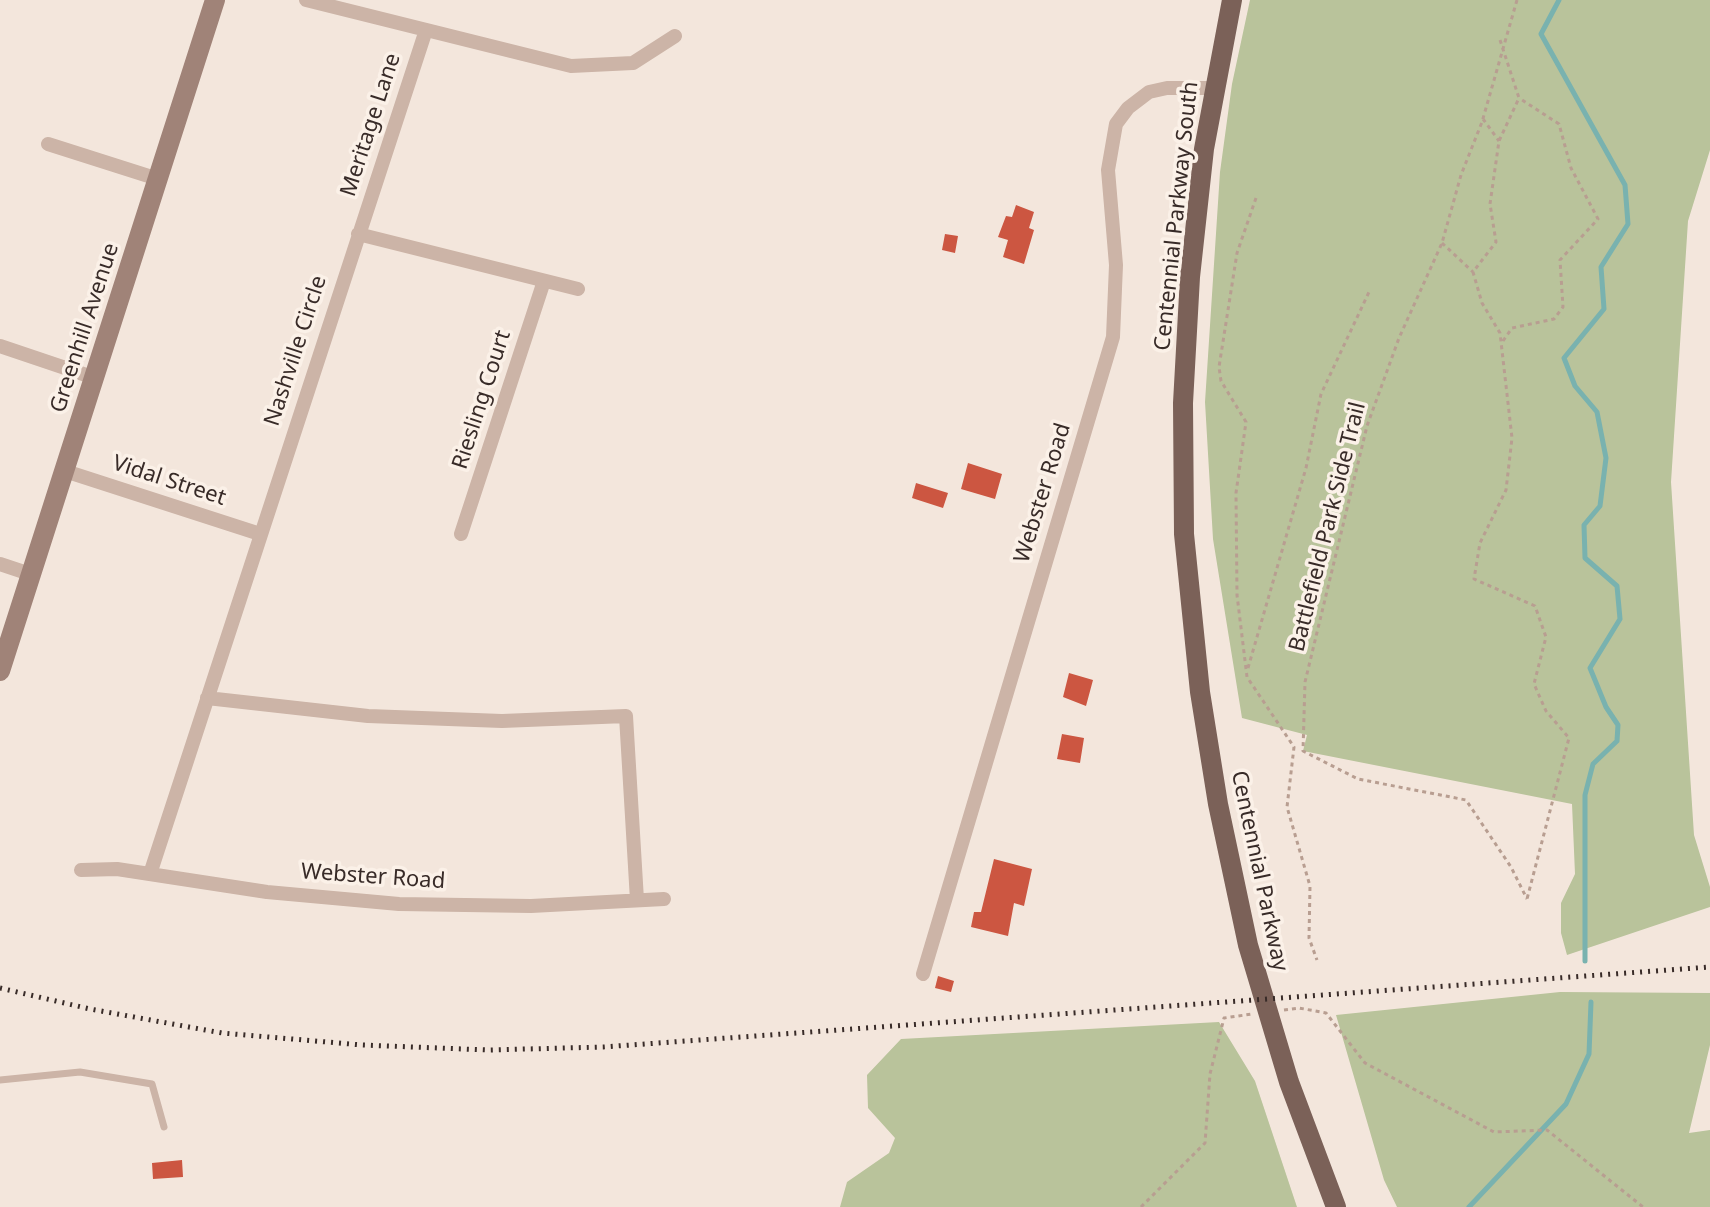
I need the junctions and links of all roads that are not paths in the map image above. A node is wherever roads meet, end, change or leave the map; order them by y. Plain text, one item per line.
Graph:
1 (215, 0) edge
2 (306, 0) edge
3 (1232, 0) edge
4 (426, 30) junction
5 (675, 36) dead end
6 (1214, 88) junction
7 (48, 144) dead end
8 (158, 179) junction
9 (358, 234) junction
10 (544, 281) junction
11 (578, 289) dead end
12 (0, 346) edge
13 (95, 378) junction
14 (65, 471) junction
15 (260, 534) junction
16 (461, 534) dead end
17 (1184, 534) joint
18 (0, 564) edge
19 (30, 574) junction
20 (0, 671) edge
21 (207, 698) junction
22 (81, 870) dead end
23 (150, 874) junction
24 (664, 899) dead end
25 (637, 900) junction
26 (923, 974) dead end
27 (0, 1080) edge
28 (164, 1127) dead end
29 (1336, 1207) edge

1 - 8 street, Greenhill Avenue
2 - 4 street
3 - 6 main road, Centennial Parkway South
4 - 5 street
4 - 9 street, Meritage Lane
6 - 17 main road, Centennial Parkway South
6 - 26 street, Webster Road
7 - 8 street
8 - 13 street, Greenhill Avenue
9 - 10 street
9 - 15 street, Nashville Circle
10 - 11 street
10 - 16 street, Riesling Court
12 - 13 street
13 - 14 street, Greenhill Avenue
14 - 15 street, Vidal Street
14 - 19 street, Greenhill Avenue
15 - 21 street, Nashville Circle
17 - 29 main road, Centennial Parkway
18 - 19 street
19 - 20 street, Greenhill Avenue
21 - 23 street, Nashville Circle
21 - 25 street
22 - 23 street, Webster Road
23 - 25 street, Webster Road
24 - 25 street, Webster Road
27 - 28 lane

